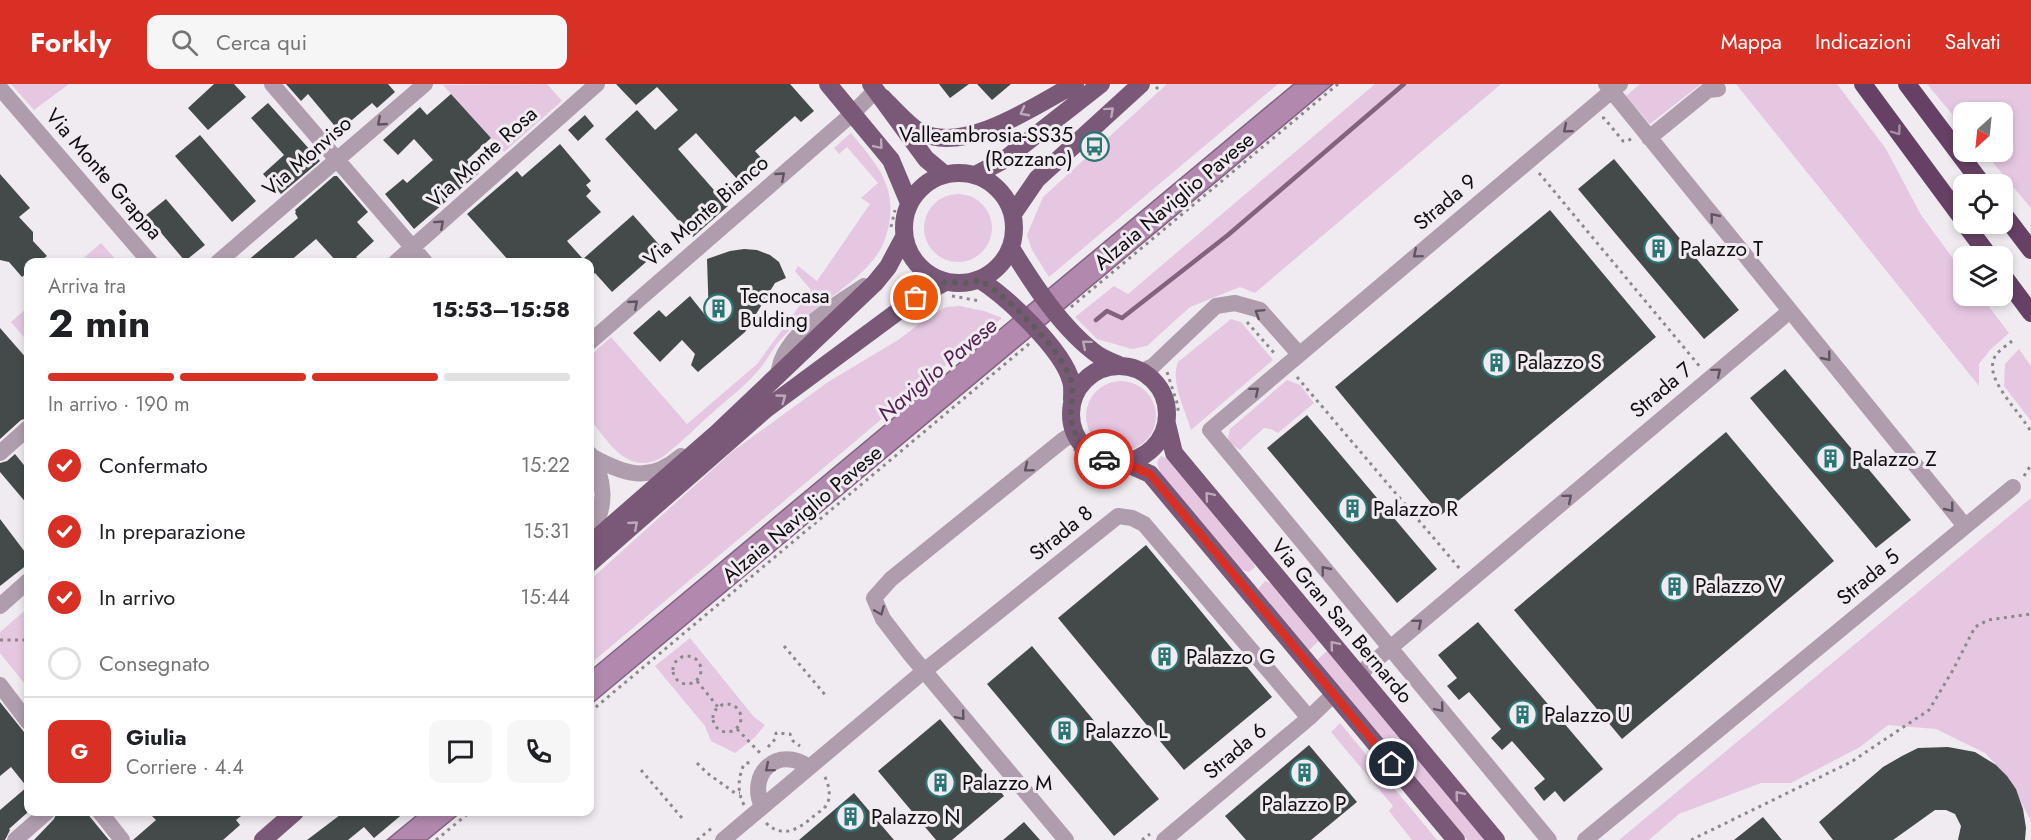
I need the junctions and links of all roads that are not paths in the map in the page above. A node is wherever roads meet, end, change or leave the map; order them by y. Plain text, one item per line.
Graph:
1 (272, 84) edge
2 (425, 84) edge
3 (597, 84) edge
4 (828, 84) edge
5 (1075, 84) edge
6 (1101, 84) edge
7 (1141, 84) edge
8 (1863, 84) edge
9 (1907, 84) edge
10 (1612, 86) edge
11 (0, 88) edge
12 (1718, 88) dead end
13 (876, 90) edge
14 (852, 114) junction
15 (1642, 137) junction
16 (338, 160) junction
17 (944, 174) junction
18 (1974, 174) edge
19 (975, 175) junction
20 (909, 203) junction
21 (1953, 207) edge
22 (1013, 214) junction
23 (2013, 226) edge
24 (903, 237) junction
25 (413, 248) junction
26 (1011, 249) junction
27 (2031, 250) edge
28 (147, 258) edge
29 (223, 258) edge
30 (401, 258) edge
31 (422, 258) edge
32 (980, 280) junction
33 (945, 282) junction
34 (2013, 289) edge
35 (1790, 311) junction
36 (2031, 313) edge
37 (594, 339) edge
38 (1299, 354) junction
39 (1119, 365) junction
40 (1142, 371) junction
41 (1072, 405) junction
42 (741, 410) junction
43 (1167, 424) junction
44 (24, 432) edge
45 (1075, 433) junction
46 (0, 453) edge
47 (594, 457) edge
48 (1123, 462) junction
49 (594, 465) edge
50 (2013, 487) dead end
51 (594, 526) edge
52 (1965, 526) junction
53 (594, 540) edge
54 (594, 560) edge
55 (24, 585) edge
56 (0, 606) edge
57 (1389, 647) junction
58 (924, 671) junction
59 (1358, 675) junction
60 (0, 685) edge
61 (1334, 694) junction
62 (24, 717) edge
63 (1309, 718) junction
64 (815, 769) junction
65 (762, 813) junction
66 (42, 816) edge
67 (103, 816) edge
68 (290, 816) edge
69 (15, 840) edge
70 (122, 840) edge
71 (262, 840) edge
72 (723, 840) edge
73 (1066, 840) edge
74 (1164, 840) edge
75 (1456, 840) edge
76 (1496, 840) edge
77 (1549, 840) edge
78 (1585, 840) edge

1 - 16 street
2 -> 16 street, Via Monviso
25 -> 3 street, Via Monte Rosa
4 - 14 main road
5 -> 13 main road
6 - 19 main road
22 -> 7 main road
8 -> 21 highway
9 - 18 highway
10 - 15 street
10 -> 38 street, Strada 9
11 - 28 street, Via Monte Grappa
12 - 15 street
13 - 14 street, Via Monte Bianco
13 - 17 main road
14 -> 20 main road
37 -> 14 street, Via Monte Bianco
35 -> 15 street
16 - 25 street
16 - 29 street, Via Monviso
17 - 19 main road
17 - 20 main road
19 - 22 main road
20 - 24 main road
22 - 26 main road
23 - 27 highway
24 - 33 main road
24 - 42 main road
25 - 30 street, Via Monte Rosa
25 - 31 street
26 - 32 main road
39 -> 26 main road
32 - 33 main road
32 - 41 main road
54 -> 33 main road
34 - 36 highway
35 -> 52 street
57 -> 35 street, Strada 7
38 -> 40 street
57 -> 38 street, Strada 9
39 - 40 main road
39 - 41 main road
40 - 43 main road
41 - 45 main road
42 - 47 street
42 - 53 main road
43 - 48 main road
59 -> 43 main road, Via Gran San Bernardo
44 - 46 street
45 - 48 main road
45 -> 58 street
48 - 61 main road
49 - 51 street
50 - 52 street, Strada 5
52 - 78 street, Strada 5
55 - 56 street
57 - 59 street, Strada 7
57 -> 77 street
58 - 63 street, Strada 8
58 - 64 street, Strada 8
58 -> 73 street
76 -> 59 main road, Via Gran San Bernardo
60 - 62 street
61 - 63 street, Strada 6
61 - 75 main road
63 - 74 street, Strada 6
64 - 65 street, Strada 8
64 -> 65 street
65 - 72 street, Strada 8
66 - 69 street
67 - 70 street
68 - 71 main road

